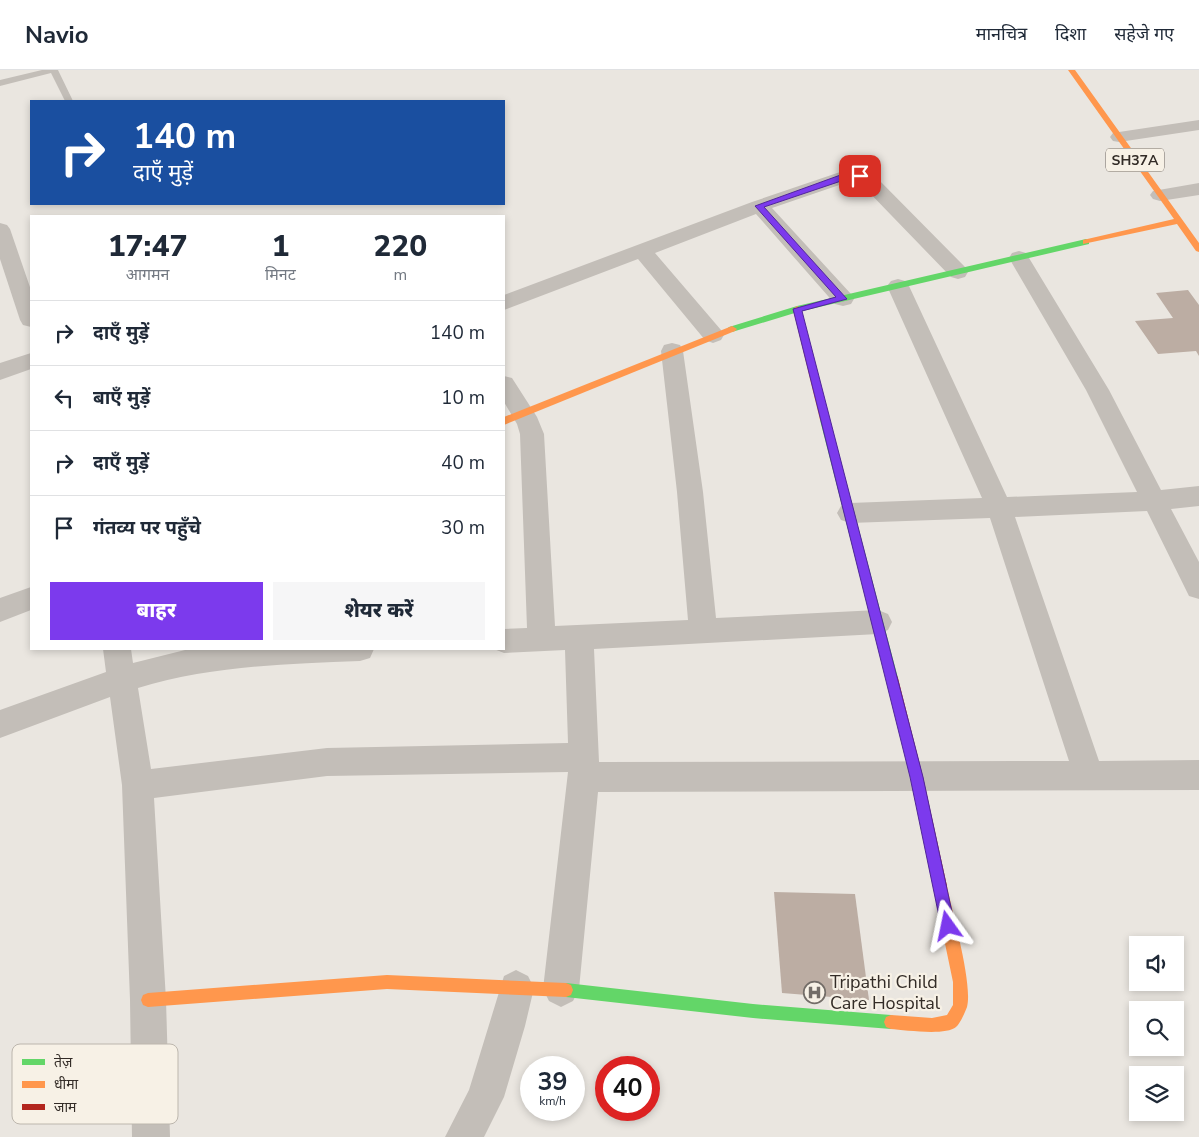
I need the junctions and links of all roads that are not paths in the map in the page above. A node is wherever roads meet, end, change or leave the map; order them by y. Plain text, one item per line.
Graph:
1 (53, 70) edge
2 (1071, 70) edge
3 (0, 83) edge
4 (69, 100) edge
5 (1199, 125) edge
6 (1119, 137) junction
7 (1199, 189) edge
8 (1160, 195) junction
9 (759, 206) junction
10 (1178, 221) junction
11 (2, 241) edge
12 (1199, 249) edge
13 (642, 251) junction
14 (1019, 258) junction
15 (958, 272) junction
16 (898, 286) junction
17 (843, 299) junction
18 (505, 303) edge
19 (797, 309) junction
20 (30, 317) edge
21 (714, 335) junction
22 (672, 351) junction
23 (30, 360) edge
24 (0, 372) edge
25 (505, 388) edge
26 (513, 417) edge
27 (1199, 496) edge
28 (1152, 501) junction
29 (998, 507) junction
30 (850, 513) junction
31 (1199, 588) edge
32 (30, 598) edge
33 (0, 610) edge
34 (878, 622) junction
35 (703, 630) junction
36 (579, 637) junction
37 (542, 639) junction
38 (505, 641) edge
39 (342, 650) edge
40 (120, 664) edge
41 (0, 724) edge
42 (584, 767) junction
43 (1199, 775) edge
44 (1089, 776) junction
45 (917, 777) junction
46 (138, 785) junction
47 (516, 988) junction
48 (561, 989) junction
49 (148, 1000) junction
50 (149, 1044) edge
51 (151, 1124) edge
52 (151, 1137) edge
53 (464, 1137) edge

1 - 3 lane
1 - 4 lane
2 - 6 street, SH37A
5 - 6 street
6 - 8 street, SH37A
7 - 8 street
8 - 10 street, SH37A
9 - 13 street
9 - 15 street
9 - 17 street
10 - 12 street, SH37A
10 - 14 street
11 - 20 street
13 - 18 street
13 - 21 street
14 - 15 street
14 - 28 street
15 - 16 street
16 - 17 street
16 - 29 street
17 - 19 street
19 - 21 street
19 - 30 street
21 - 22 street
22 - 26 street
22 - 35 street
23 - 24 street
25 - 26 street
26 - 37 street
27 - 28 street
28 - 29 street
28 - 31 street
29 - 30 street
29 - 44 street
30 - 34 street
32 - 33 street
34 - 35 street
34 - 45 street
35 - 36 street
36 - 37 street
36 - 42 street
37 - 38 street
39 - 40 street
40 - 41 street
40 - 46 street
42 - 45 street
42 - 46 street
42 - 48 street
43 - 44 street
44 - 45 street
45 - 48 street
46 - 49 street
47 - 48 street
47 - 49 street
47 - 53 street
49 - 50 street
51 - 52 street

